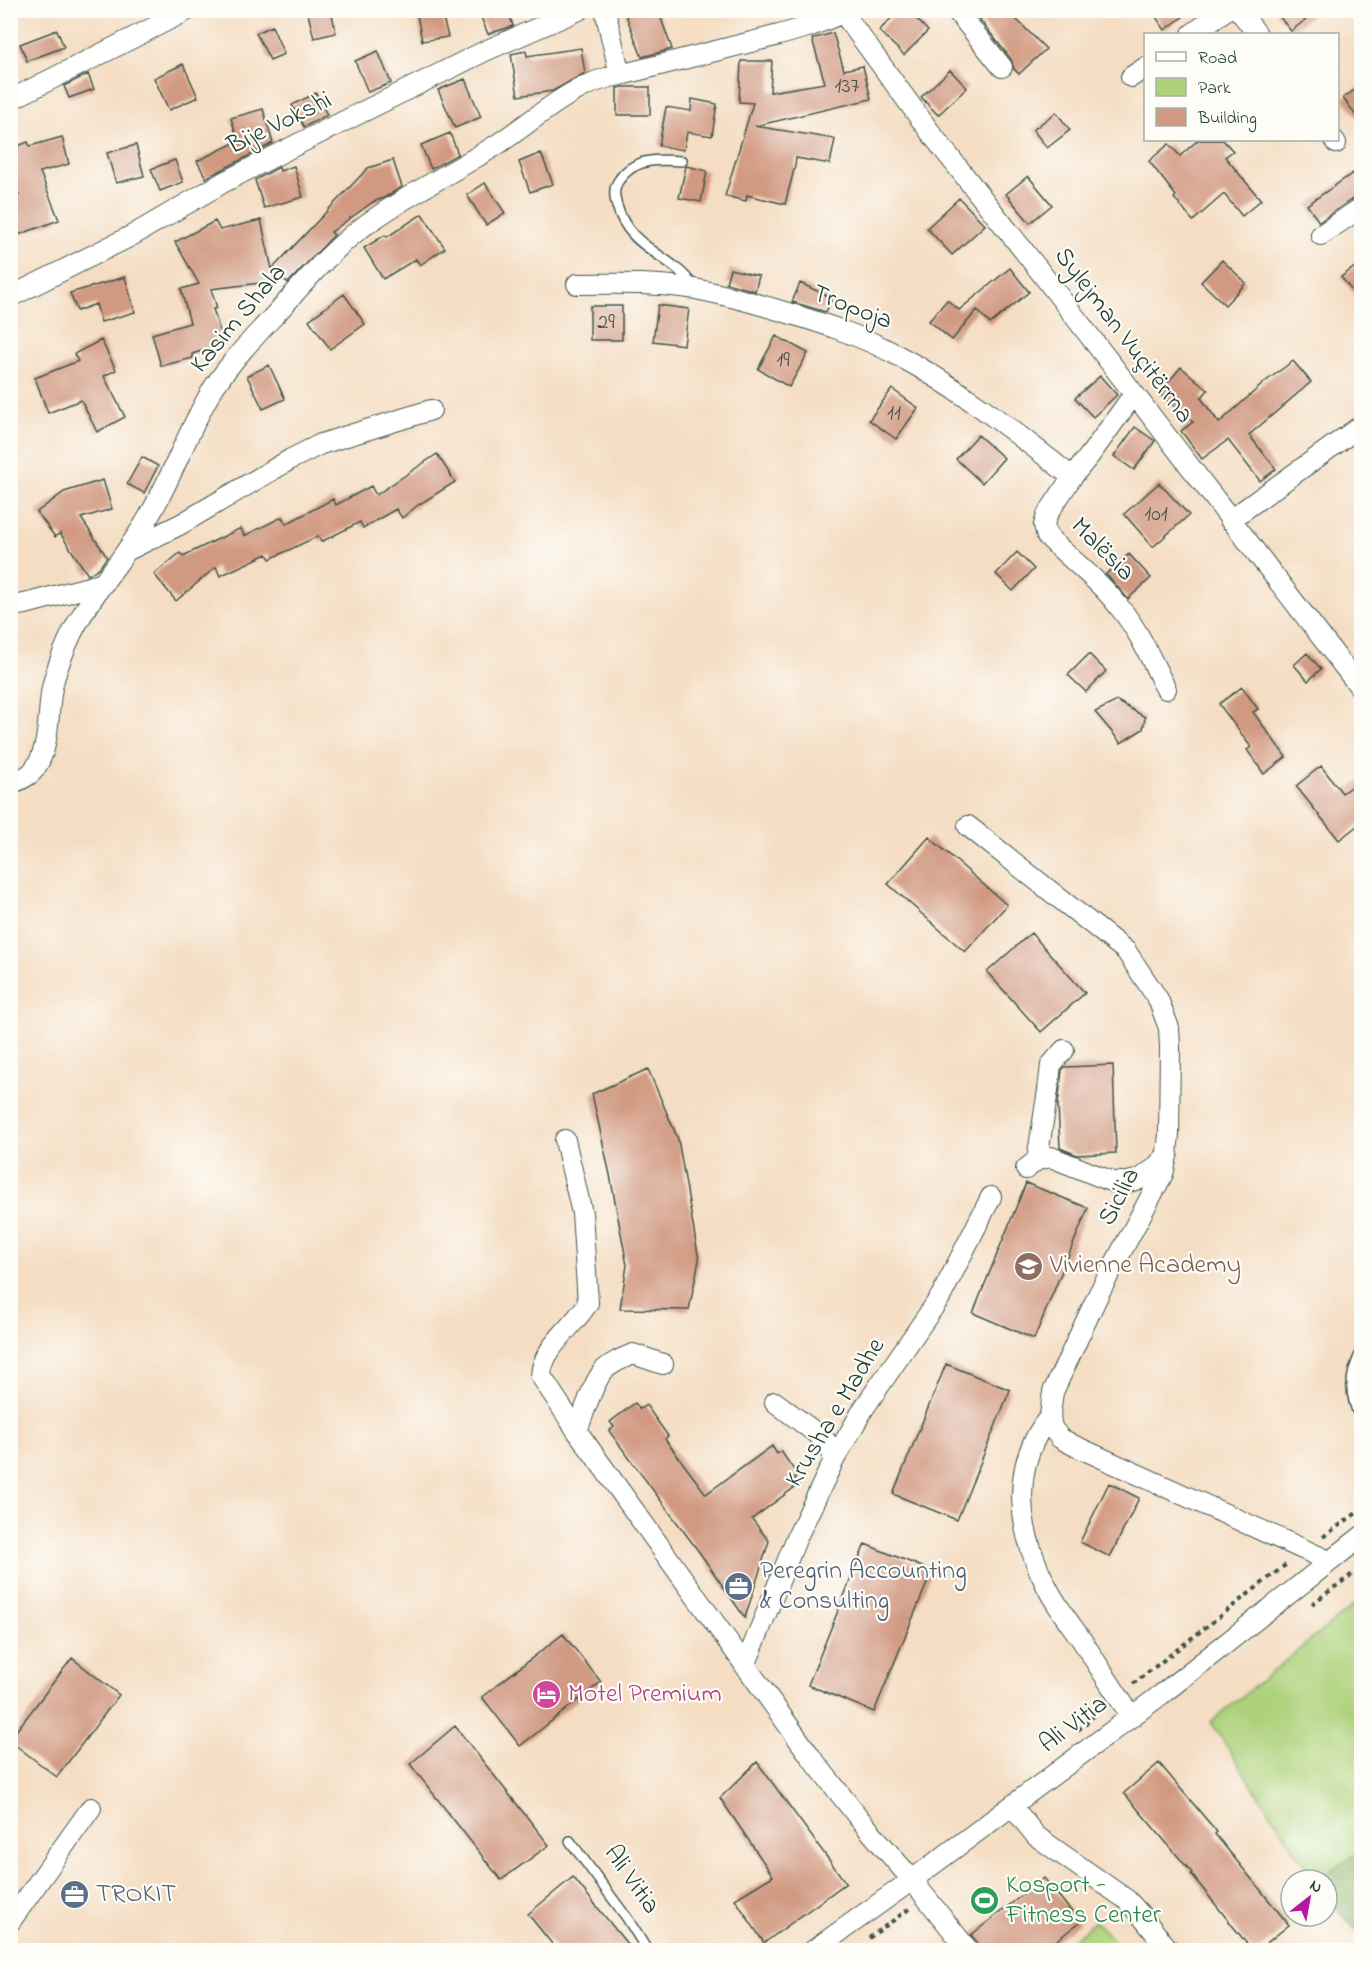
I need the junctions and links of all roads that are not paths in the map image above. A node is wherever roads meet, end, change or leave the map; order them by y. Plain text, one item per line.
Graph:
1 (188, 10) edge
2 (579, 10) edge
3 (605, 10) edge
4 (956, 10) edge
5 (1226, 10) edge
6 (1239, 10) edge
7 (847, 12) edge
8 (1192, 33) edge
9 (1256, 33) edge
10 (1002, 67) dead end
11 (620, 75) junction
12 (10, 100) edge
13 (682, 161) dead end
14 (1362, 207) edge
15 (1321, 235) dead end
16 (577, 284) dead end
17 (694, 288) junction
18 (10, 297) edge
19 (1134, 394) junction
20 (431, 410) dead end
21 (1362, 425) edge
22 (1072, 477) junction
23 (1230, 520) junction
24 (130, 549) junction
25 (104, 583) junction
26 (10, 606) edge
27 (1166, 689) dead end
28 (1362, 690) edge
29 (10, 784) edge
30 (968, 826) dead end
31 (1064, 1050) dead end
32 (565, 1140) dead end
33 (1168, 1154) junction
34 (991, 1197) dead end
35 (1362, 1351) edge
36 (663, 1364) dead end
37 (775, 1402) dead end
38 (1050, 1416) junction
39 (1362, 1422) edge
40 (577, 1431) junction
41 (834, 1460) junction
42 (1362, 1536) edge
43 (1329, 1560) junction
44 (745, 1666) junction
45 (1131, 1717) junction
46 (1012, 1806) junction
47 (91, 1808) dead end
48 (570, 1841) dead end
49 (912, 1880) junction
50 (10, 1922) edge
51 (647, 1950) edge
52 (814, 1950) edge
53 (968, 1950) edge
54 (1169, 1950) edge

1 - 12 street
2 - 18 street, Bije Vokshi
3 - 11 street
4 - 10 street
5 - 8 street
6 - 9 street
7 - 11 street, Kasim Shala
7 - 19 street, Sylejman Vuçitërrna
11 - 24 street, Kasim Shala
13 - 17 lane
14 - 15 street
16 - 17 street, Tropoja
17 - 22 street, Tropoja
19 - 22 street, Malësia
19 - 23 street, Sylejman Vuçitërrna
20 - 24 street
21 - 23 street
22 - 27 street, Malësia
23 - 28 street, Sylejman Vuçitërrna
24 - 25 street, Kasim Shala
25 - 26 street
25 - 29 street, Kasim Shala
30 - 33 street, Sicilia
31 - 33 street
32 - 40 street
33 - 38 street, Sicilia
34 - 41 street, Krusha e Madhe
35 - 39 lane
36 - 40 street
37 - 41 street
38 - 43 street
38 - 45 street
40 - 44 street
41 - 44 street, Krusha e Madhe
42 - 43 street, Ali Vitia
43 - 45 street, Ali Vitia
44 - 49 street
45 - 46 street, Ali Vitia
46 - 49 street, Ali Vitia
46 - 54 street
47 - 50 street
48 - 51 lane, Ali Vitia
49 - 52 street, Ali Vitia
49 - 53 street

